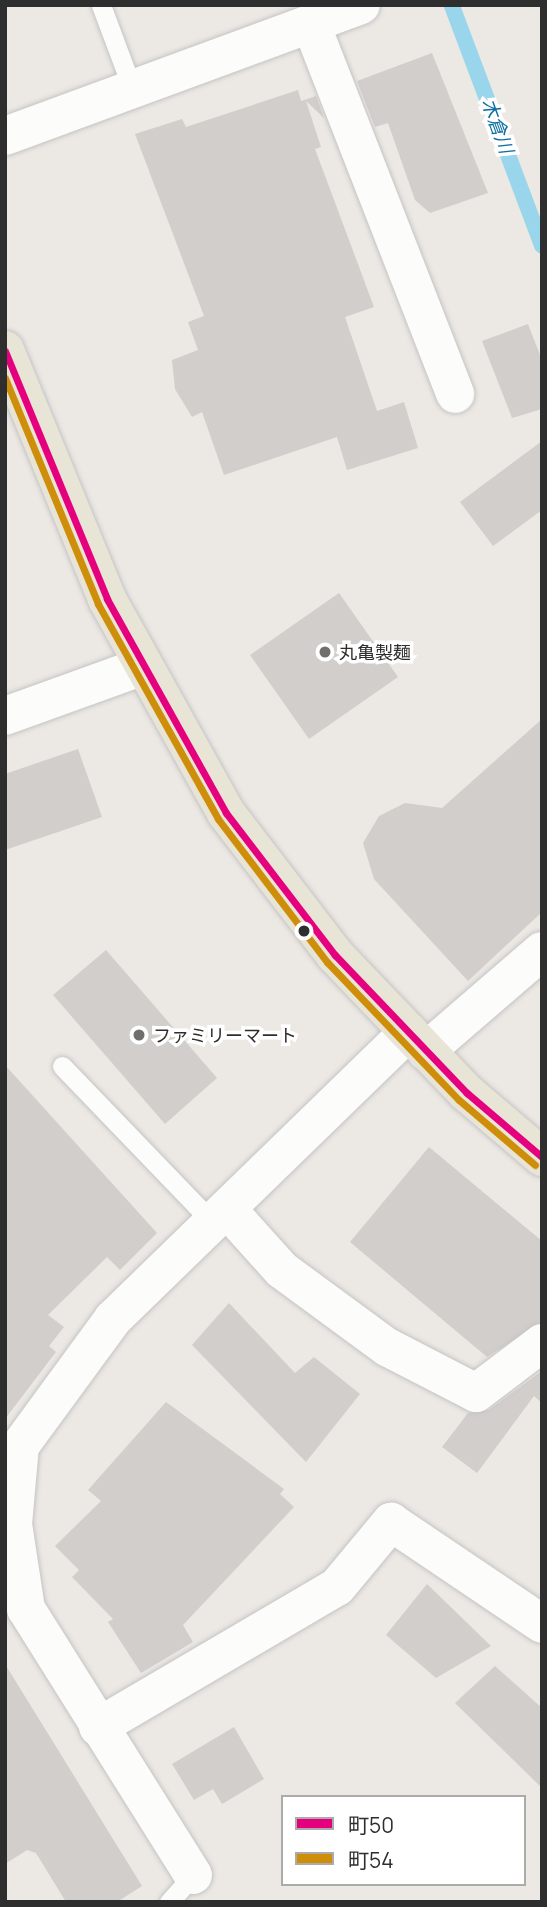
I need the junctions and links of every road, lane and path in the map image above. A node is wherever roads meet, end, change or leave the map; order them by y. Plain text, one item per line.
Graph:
1 (101, 5) edge
2 (361, 5) edge
3 (311, 24) junction
4 (132, 88) junction
5 (5, 136) edge
6 (5, 350) edge
7 (455, 394) dead end
8 (140, 667) junction
9 (5, 716) edge
10 (542, 951) edge
11 (417, 1042) junction
12 (62, 1066) dead end
13 (542, 1157) edge
14 (220, 1216) junction
15 (542, 1343) edge
16 (542, 1623) edge
17 (98, 1727) junction
18 (181, 1889) edge

1 - 4 lane
2 - 3 street
3 - 4 street
3 - 7 street
4 - 5 street
6 - 8 main road
8 - 9 street
8 - 11 main road
10 - 11 street
11 - 13 main road
11 - 14 street
12 - 14 lane
14 - 15 street
14 - 17 street
16 - 17 street
17 - 18 street

